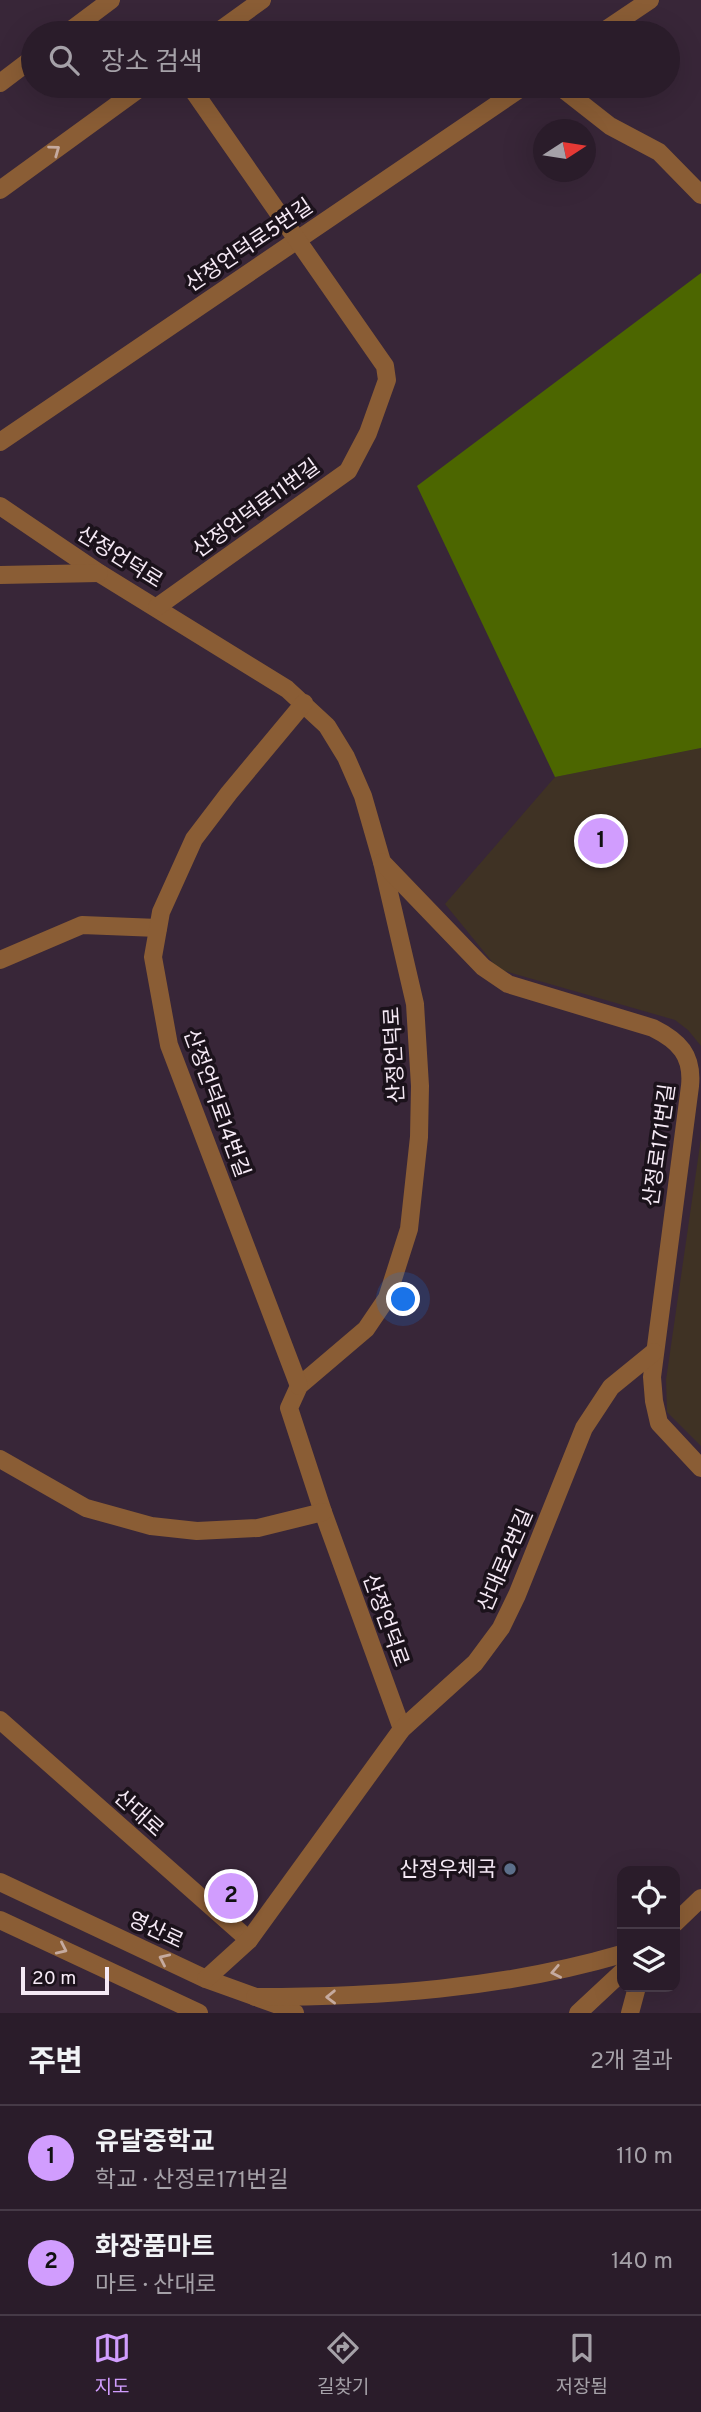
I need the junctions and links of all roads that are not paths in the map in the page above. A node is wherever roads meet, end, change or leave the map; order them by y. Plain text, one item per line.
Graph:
1 (111, 0) edge
2 (262, 0) edge
3 (650, 0) edge
4 (82, 21) edge
5 (233, 21) edge
6 (619, 21) edge
7 (21, 67) edge
8 (0, 83) edge
9 (126, 98) edge
10 (198, 98) edge
11 (506, 98) edge
12 (574, 98) edge
13 (0, 190) edge
14 (701, 195) edge
15 (298, 239) junction
16 (0, 442) edge
17 (0, 506) edge
18 (99, 573) junction
19 (0, 575) edge
20 (157, 607) junction
21 (304, 703) junction
22 (382, 862) junction
23 (158, 928) junction
24 (0, 960) edge
25 (654, 1352) junction
26 (299, 1386) junction
27 (0, 1459) edge
28 (701, 1468) edge
29 (323, 1512) junction
30 (0, 1720) edge
31 (402, 1729) junction
32 (0, 1882) edge
33 (701, 1898) edge
34 (680, 1918) edge
35 (0, 1920) edge
36 (249, 1940) junction
37 (617, 1955) edge
38 (617, 1977) edge
39 (206, 1979) junction
40 (636, 1992) edge
41 (255, 1997) junction
42 (198, 2013) edge
43 (295, 2013) edge
44 (578, 2013) edge
45 (630, 2013) edge

1 - 4 street
2 - 5 street
3 - 6 street
7 - 8 street
13 -> 9 street
10 - 15 street
11 - 15 street, 산정언덕로5번길
12 - 14 street
15 - 16 street, 산정언덕로5번길
15 - 20 street, 산정언덕로11번길
17 - 18 street, 산정언덕로
18 - 19 street
18 - 20 street, 산정언덕로
20 - 21 street, 산정언덕로
21 - 22 street, 산정언덕로
21 - 23 street, 산정언덕로14번길
22 - 25 street, 산정로171번길
22 - 26 street, 산정언덕로
23 - 24 street
23 - 26 street, 산정언덕로14번길
25 - 28 street, 산정로171번길
25 - 31 street, 산대로2번길
26 - 29 street, 산정언덕로
27 - 29 street
29 - 31 street, 산정언덕로
30 - 36 street, 산대로
31 - 36 street, 산대로2번길
39 -> 32 street, 영산로
33 - 34 street
35 -> 42 street
36 - 39 street, 산대로2번길
37 -> 41 street
38 - 44 street
39 - 41 street, 영산로
40 - 45 street
41 - 43 street, 영산로

